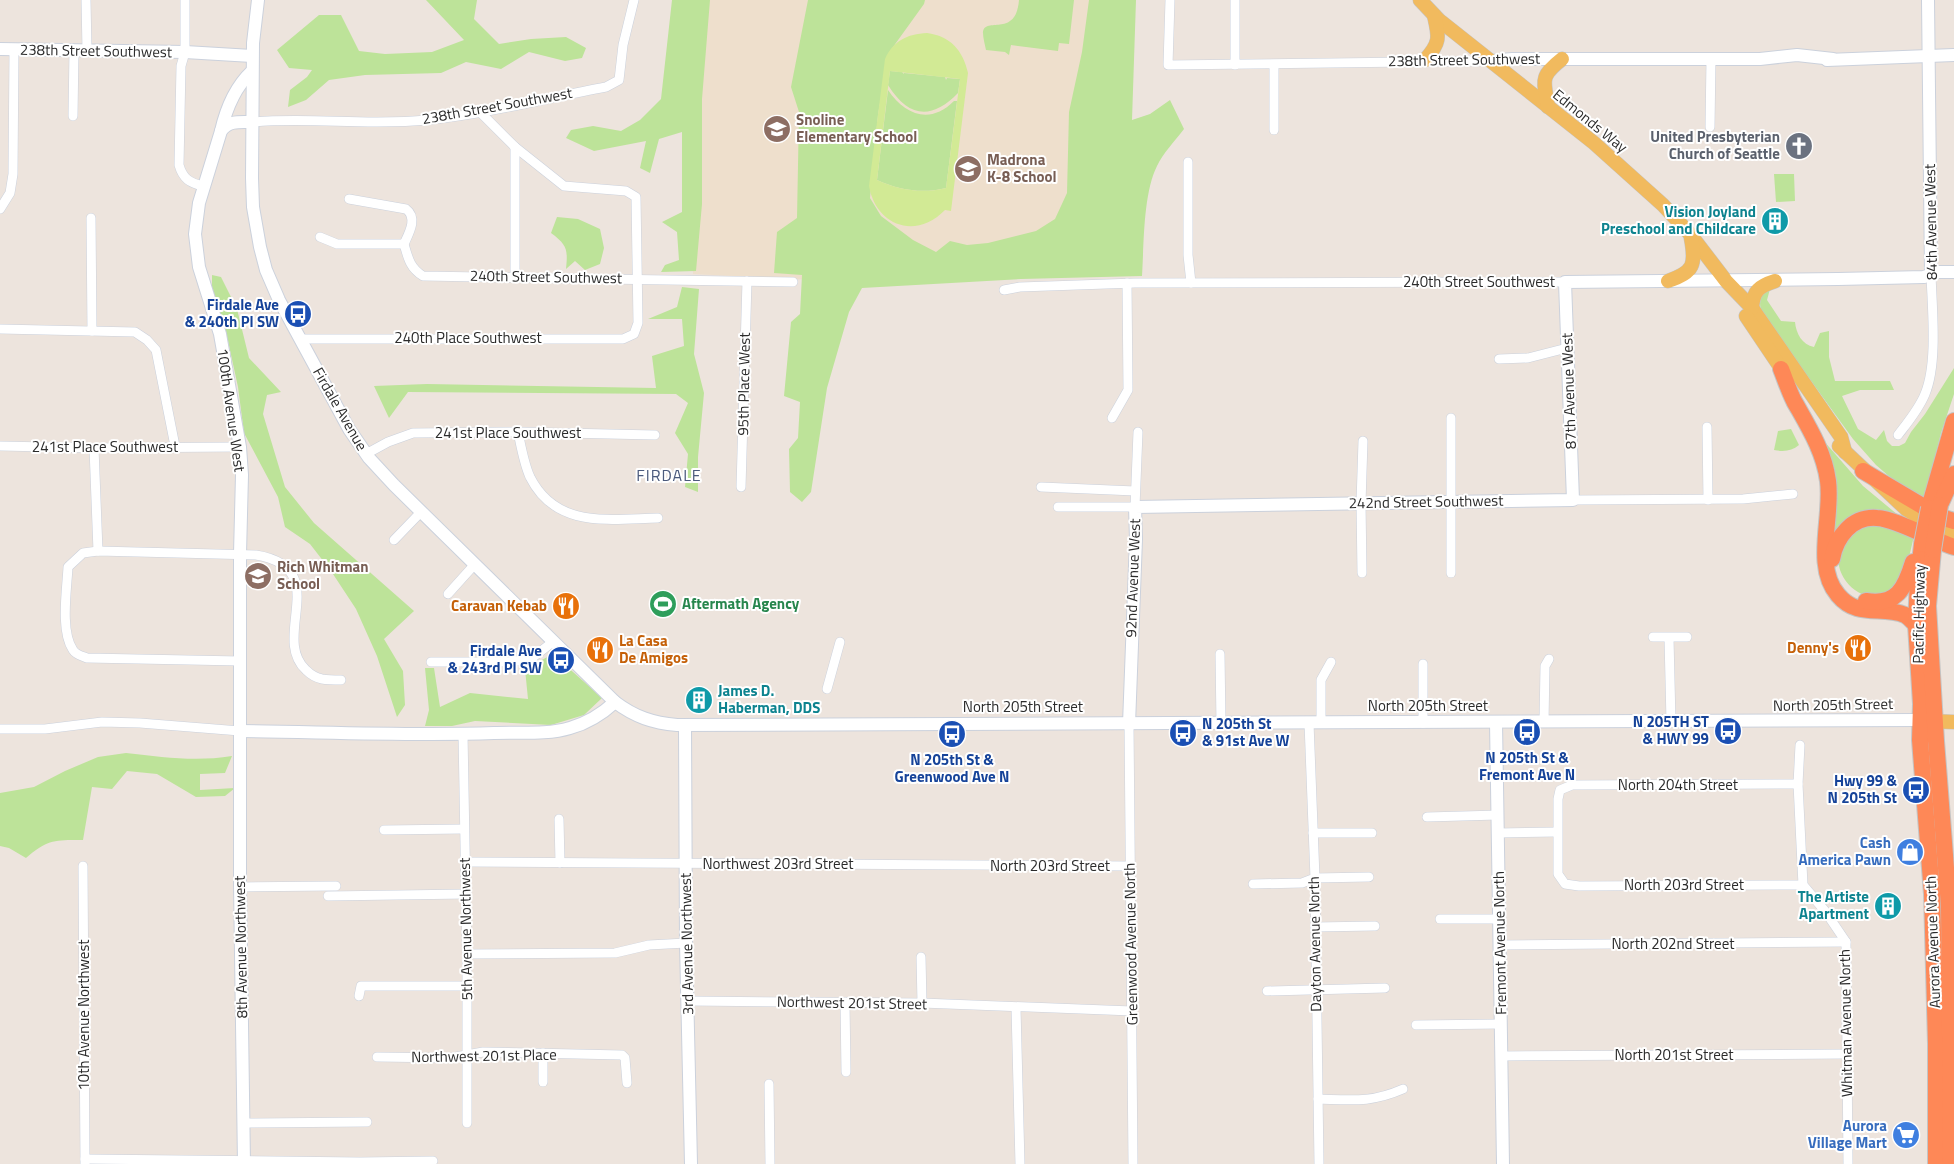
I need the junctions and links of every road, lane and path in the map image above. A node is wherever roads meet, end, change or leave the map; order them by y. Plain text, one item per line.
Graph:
1 (86, 0) edge
2 (186, 0) edge
3 (258, 0) edge
4 (634, 0) edge
5 (1170, 0) edge
6 (1236, 0) edge
7 (1420, 0) edge
8 (1928, 0) edge
9 (1434, 15) junction
10 (0, 49) edge
11 (14, 50) junction
12 (80, 50) junction
13 (185, 52) junction
14 (1954, 55) edge
15 (252, 56) junction
16 (1928, 56) junction
17 (1562, 59) junction
18 (1712, 59) junction
19 (1425, 60) junction
20 (1490, 61) junction
21 (1274, 64) junction
22 (1235, 65) junction
23 (252, 71) junction
24 (1548, 107) junction
25 (480, 112) junction
26 (73, 116) dead end
27 (253, 122) junction
28 (1710, 127) dead end
29 (1274, 130) dead end
30 (221, 131) junction
31 (515, 147) junction
32 (1188, 162) dead end
33 (197, 185) junction
34 (349, 199) dead end
35 (0, 210) edge
36 (91, 218) dead end
37 (1690, 234) junction
38 (320, 237) dead end
39 (404, 244) junction
40 (1954, 272) edge
41 (1931, 274) junction
42 (515, 277) junction
43 (638, 278) junction
44 (747, 281) junction
45 (1668, 281) junction
46 (1726, 281) junction
47 (1775, 281) junction
48 (793, 282) dead end
49 (1565, 282) junction
50 (1127, 283) junction
51 (1191, 283) junction
52 (1004, 290) dead end
53 (1752, 308) junction
54 (0, 329) edge
55 (92, 331) junction
56 (300, 339) junction
57 (1567, 348) junction
58 (1499, 359) dead end
59 (1781, 369) junction
60 (1112, 418) dead end
61 (1450, 418) dead end
62 (1954, 421) edge
63 (1707, 427) dead end
64 (518, 432) junction
65 (1138, 432) dead end
66 (655, 435) dead end
67 (1898, 435) dead end
68 (1363, 441) dead end
69 (0, 446) edge
70 (175, 446) junction
71 (94, 448) junction
72 (240, 448) junction
73 (1845, 452) junction
74 (366, 454) junction
75 (1954, 454) edge
76 (1863, 471) junction
77 (1954, 474) edge
78 (742, 487) dead end
79 (1041, 487) dead end
80 (1135, 491) junction
81 (1793, 494) dead end
82 (1573, 500) junction
83 (1708, 500) junction
84 (1450, 501) junction
85 (1361, 503) junction
86 (1936, 503) junction
87 (1058, 507) dead end
88 (1135, 507) junction
89 (421, 512) junction
90 (658, 518) dead end
91 (1954, 521) edge
92 (1954, 535) edge
93 (394, 540) dead end
94 (1954, 546) edge
95 (1928, 547) junction
96 (98, 551) junction
97 (240, 554) junction
98 (475, 564) junction
99 (1362, 573) dead end
100 (1451, 573) dead end
101 (448, 594) dead end
102 (1916, 625) junction
103 (1653, 638) dead end
104 (1669, 638) junction
105 (1687, 638) dead end
106 (554, 641) junction
107 (840, 642) dead end
108 (1220, 654) dead end
109 (1549, 659) dead end
110 (240, 660) junction
111 (431, 662) dead end
112 (1331, 662) dead end
113 (1423, 664) dead end
114 (342, 680) dead end
115 (827, 689) dead end
116 (615, 702) junction
117 (1928, 721) junction
118 (1496, 722) junction
119 (1544, 722) junction
120 (1670, 722) junction
121 (1954, 722) edge
122 (1315, 723) junction
123 (1423, 723) junction
124 (685, 724) junction
125 (1129, 724) junction
126 (1220, 724) junction
127 (0, 729) edge
128 (240, 731) junction
129 (463, 734) junction
130 (1800, 745) dead end
131 (1798, 784) junction
132 (1498, 815) junction
133 (1427, 817) dead end
134 (559, 819) dead end
135 (464, 829) junction
136 (384, 830) dead end
137 (1557, 832) junction
138 (1313, 833) junction
139 (1372, 833) dead end
140 (1498, 833) junction
141 (466, 862) junction
142 (560, 863) junction
143 (686, 864) junction
144 (971, 865) joint
145 (83, 866) dead end
146 (1130, 866) junction
147 (1369, 877) dead end
148 (1315, 878) junction
149 (1253, 884) dead end
150 (1803, 885) junction
151 (336, 886) dead end
152 (240, 887) junction
153 (467, 894) junction
154 (328, 896) dead end
155 (1440, 919) dead end
156 (1499, 919) junction
157 (1375, 926) dead end
158 (1315, 927) junction
159 (1846, 942) junction
160 (686, 943) junction
161 (1500, 945) junction
162 (1934, 946) junction
163 (467, 954) junction
164 (920, 958) dead end
165 (468, 986) junction
166 (1385, 988) dead end
167 (1316, 990) junction
168 (1267, 991) dead end
169 (1951, 991) junction
170 (359, 996) dead end
171 (688, 1001) junction
172 (845, 1002) junction
173 (922, 1003) junction
174 (1016, 1008) junction
175 (1132, 1011) junction
176 (1501, 1024) junction
177 (1416, 1025) dead end
178 (543, 1053) junction
179 (1846, 1054) junction
180 (467, 1055) junction
181 (1501, 1056) junction
182 (376, 1057) dead end
183 (846, 1072) dead end
184 (543, 1082) dead end
185 (627, 1083) dead end
186 (769, 1084) dead end
187 (1403, 1089) dead end
188 (1318, 1099) junction
189 (367, 1122) dead end
190 (243, 1123) junction
191 (467, 1123) dead end
192 (85, 1161) edge
193 (433, 1161) dead end
194 (244, 1163) edge
195 (360, 1163) edge
196 (691, 1164) edge
197 (770, 1164) edge
198 (1020, 1164) edge
199 (1133, 1164) edge
200 (1319, 1164) edge
201 (1503, 1164) edge
202 (1848, 1164) edge
203 (1936, 1164) edge
204 (1952, 1164) edge

1 - 12 street
2 - 13 street
3 - 15 street
4 - 25 street, 238th Street Southwest
5 - 22 street, 238th Street Southwest
6 - 22 street
7 - 9 main road, Edmonds Way
8 - 16 street, 84th Avenue West
9 - 19 main road
9 - 20 main road, Edmonds Way
10 - 11 street, 238th Street Southwest
11 - 12 street, 238th Street Southwest
11 - 35 street
12 - 13 street, 238th Street Southwest
12 - 26 street
13 - 15 street, 238th Street Southwest
13 - 33 street
14 - 16 street, 238th Street Southwest
15 - 23 street, Firdale Avenue
16 - 18 street, 238th Street Southwest
16 - 41 street, 84th Avenue West
17 - 18 street, 238th Street Southwest
17 - 20 street, 238th Street Southwest
17 - 24 main road
18 - 28 street
19 - 20 street, 238th Street Southwest
19 - 21 street, 238th Street Southwest
20 - 24 main road, Edmonds Way
21 - 22 street, 238th Street Southwest
21 - 29 street
23 - 27 street, Firdale Avenue
23 - 30 street, 100th Avenue West
24 - 37 main road, Edmonds Way
25 - 27 street, 238th Street Southwest
25 - 31 street
27 - 30 street
27 - 56 street, Firdale Avenue
30 - 33 street, 100th Avenue West
31 - 42 street
31 - 43 street
32 - 51 street
33 - 72 street, 100th Avenue West
34 - 39 street
36 - 55 street
37 - 45 main road
37 - 46 main road, Edmonds Way
38 - 39 street
39 - 42 street, 240th Street Southwest
40 - 41 street, 240th Street Southwest
41 - 47 street, 240th Street Southwest
41 - 67 street, 84th Avenue West
42 - 43 street, 240th Street Southwest
43 - 44 street, 240th Street Southwest
43 - 56 street, 240th Place Southwest
44 - 48 street, 240th Street Southwest
44 - 78 street, 95th Place West
45 - 46 street, 240th Street Southwest
45 - 49 street, 240th Street Southwest
46 - 47 street, 240th Street Southwest
46 - 53 main road, Edmonds Way
46 - 59 main road, Edmonds Way
47 - 53 main road
49 - 51 street, 240th Street Southwest
49 - 57 street, 87th Avenue West
50 - 51 street, 240th Street Southwest
50 - 52 street, 240th Street Southwest
50 - 60 street
53 - 73 main road, Edmonds Way
54 - 55 street
55 - 70 street
56 - 74 street, Firdale Avenue
57 - 58 street
57 - 82 street, 87th Avenue West
59 - 73 main road, Edmonds Way
59 - 102 highway
61 - 84 street
62 - 86 highway, Pacific Highway
63 - 83 street
64 - 66 street, 241st Place Southwest
64 - 74 street, 241st Place Southwest
64 - 90 street
65 - 80 street, 92nd Avenue West
68 - 85 street
69 - 71 street, 241st Place Southwest
70 - 71 street, 241st Place Southwest
70 - 72 street, 241st Place Southwest
71 - 96 street
72 - 97 street, 100th Avenue West
73 - 76 main road, Edmonds Way
74 - 89 street, Firdale Avenue
75 - 86 highway, Pacific Highway
76 - 91 highway
76 - 92 main road, Edmonds Way
77 - 86 highway
79 - 80 street
80 - 88 street, 92nd Avenue West
81 - 83 street, 242nd Street Southwest
82 - 83 street, 242nd Street Southwest
82 - 84 street, 242nd Street Southwest
84 - 85 street, 242nd Street Southwest
84 - 100 street
85 - 88 street, 242nd Street Southwest
85 - 99 street
86 - 95 highway, Pacific Highway, bridge
87 - 88 street, 242nd Street Southwest
88 - 125 street, 92nd Avenue West
89 - 93 street
89 - 98 street, Firdale Avenue
94 - 95 highway
95 - 102 highway, Pacific Highway
95 - 117 highway, Pacific Highway
96 - 97 street
96 - 110 street
97 - 110 street, 100th Avenue West
97 - 114 street
98 - 101 street
98 - 106 street, Firdale Avenue
102 - 117 highway, Pacific Highway
103 - 104 street
104 - 105 street
104 - 120 street
106 - 111 street
106 - 116 street, Firdale Avenue
107 - 115 street
108 - 126 street
109 - 119 street
110 - 128 street, 100th Avenue West
112 - 122 street, Dayton Avenue North
113 - 123 street
116 - 124 street, Firdale Avenue
116 - 129 street
117 - 120 street, North 205th Street
117 - 121 main road, North 205th Street
117 - 162 highway, Aurora Avenue North
117 - 169 highway, Aurora Avenue North
118 - 119 street, North 205th Street
118 - 123 street, North 205th Street
118 - 132 street, Fremont Avenue North
119 - 120 street, North 205th Street
122 - 123 street, North 205th Street
122 - 126 street, North 205th Street
122 - 138 street, Dayton Avenue North
124 - 125 street, North 205th Street
124 - 143 street, 3rd Avenue Northwest
125 - 126 street, North 205th Street
125 - 146 street, Greenwood Avenue North
127 - 128 street
128 - 129 street
128 - 152 street, 8th Avenue Northwest
129 - 135 street, 5th Avenue Northwest
130 - 131 street
131 - 137 street, North 204th Street
131 - 150 street
132 - 133 street
132 - 140 street, Fremont Avenue North
134 - 142 street
135 - 136 street
135 - 141 street, 5th Avenue Northwest
137 - 140 street
137 - 150 street, North 203rd Street
138 - 139 street
138 - 148 street, Dayton Avenue North
140 - 156 street, Fremont Avenue North
141 - 142 street, Northwest 203rd Street
141 - 153 street, 5th Avenue Northwest
142 - 143 street, Northwest 203rd Street
143 - 144 street, Northwest 203rd Street
143 - 160 street, 3rd Avenue Northwest
144 - 146 street, North 203rd Street
145 - 192 street, 10th Avenue Northwest
146 - 175 street, Greenwood Avenue North
147 - 148 street
148 - 149 street
148 - 158 street, Dayton Avenue North
150 - 159 street, Whitman Avenue North
151 - 152 street
152 - 190 street, 8th Avenue Northwest
153 - 154 street
153 - 163 street, 5th Avenue Northwest
155 - 156 street
156 - 161 street, Fremont Avenue North
157 - 158 street
158 - 167 street, Dayton Avenue North
159 - 161 street, North 202nd Street
159 - 179 street, Whitman Avenue North
160 - 163 street
160 - 171 street, 3rd Avenue Northwest
161 - 176 street, Fremont Avenue North
162 - 169 main road
162 - 203 highway, Aurora Avenue North
163 - 165 street, 5th Avenue Northwest
164 - 173 street
165 - 170 street
165 - 180 street, 5th Avenue Northwest
166 - 167 street
167 - 168 street
167 - 188 street, Dayton Avenue North
169 - 204 highway, Aurora Avenue North
171 - 172 street, Northwest 201st Street
171 - 196 street, 3rd Avenue Northwest
172 - 173 street, Northwest 201st Street
172 - 183 street
173 - 174 street, Northwest 201st Street
174 - 175 street
174 - 198 street
175 - 199 street, Greenwood Avenue North
176 - 177 street
176 - 181 street, Fremont Avenue North
178 - 180 street, Northwest 201st Place
178 - 184 street
178 - 185 street, Northwest 201st Place
179 - 181 street, North 201st Street
179 - 202 street, Whitman Avenue North
180 - 182 street, Northwest 201st Place
180 - 191 street, 5th Avenue Northwest
181 - 201 street, Fremont Avenue North
186 - 197 street
187 - 188 street
188 - 200 street, Dayton Avenue North
189 - 190 street
190 - 194 street, 8th Avenue Northwest
192 - 194 street
193 - 195 street
194 - 195 street

